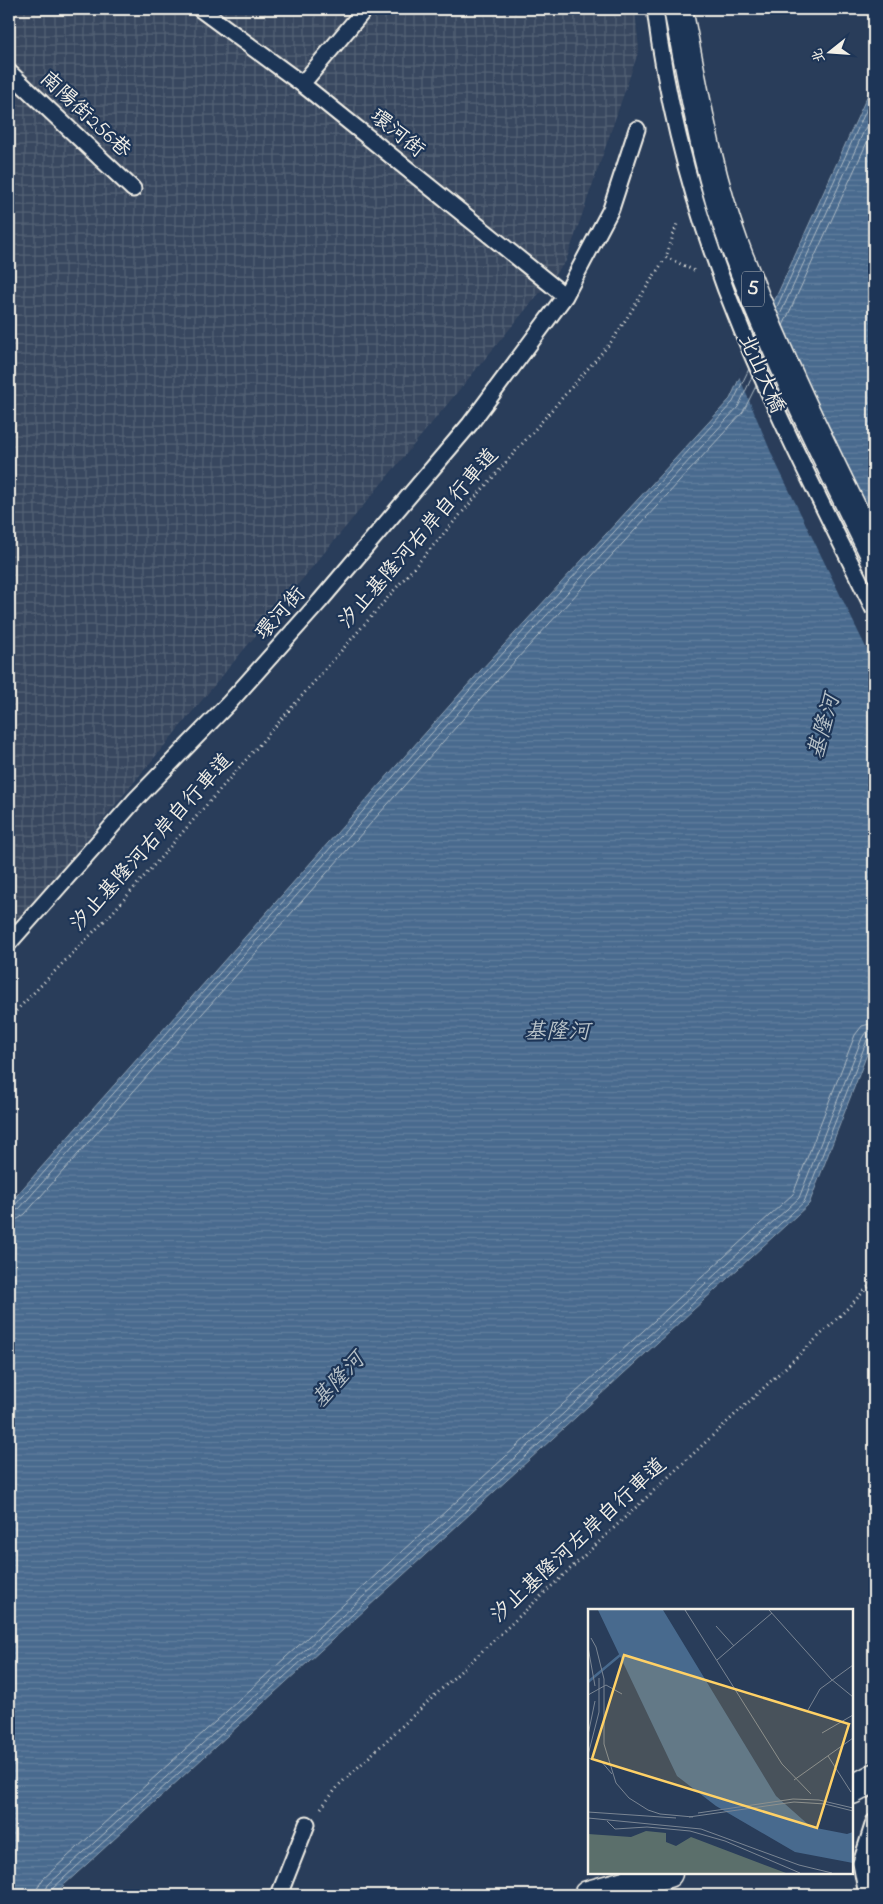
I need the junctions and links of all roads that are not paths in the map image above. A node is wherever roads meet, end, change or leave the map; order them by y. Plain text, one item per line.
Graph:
1 (200, 9) edge
2 (365, 9) edge
3 (655, 9) edge
4 (678, 9) edge
5 (9, 72) edge
6 (302, 84) junction
7 (637, 129) dead end
8 (133, 189) dead end
9 (565, 296) junction
10 (874, 553) edge
11 (874, 610) edge
12 (9, 943) edge
13 (874, 1778) edge
14 (853, 1789) edge
15 (874, 1822) edge
16 (307, 1824) road end
17 (664, 1874) edge
18 (279, 1895) edge
19 (588, 1895) edge
20 (867, 1895) edge

1 - 6 lane, 環河街
2 - 6 lane
3 - 11 lane, 北山大橋, bridge
4 - 10 main road, 北山大橋 / 5, bridge
5 - 8 lane, 南陽街256巷
6 - 9 lane, 環河街
7 - 9 lane, 環河街
9 - 12 lane, 環河街
13 - 14 main road
15 - 20 lane
16 - 18 lane
17 - 19 main road

